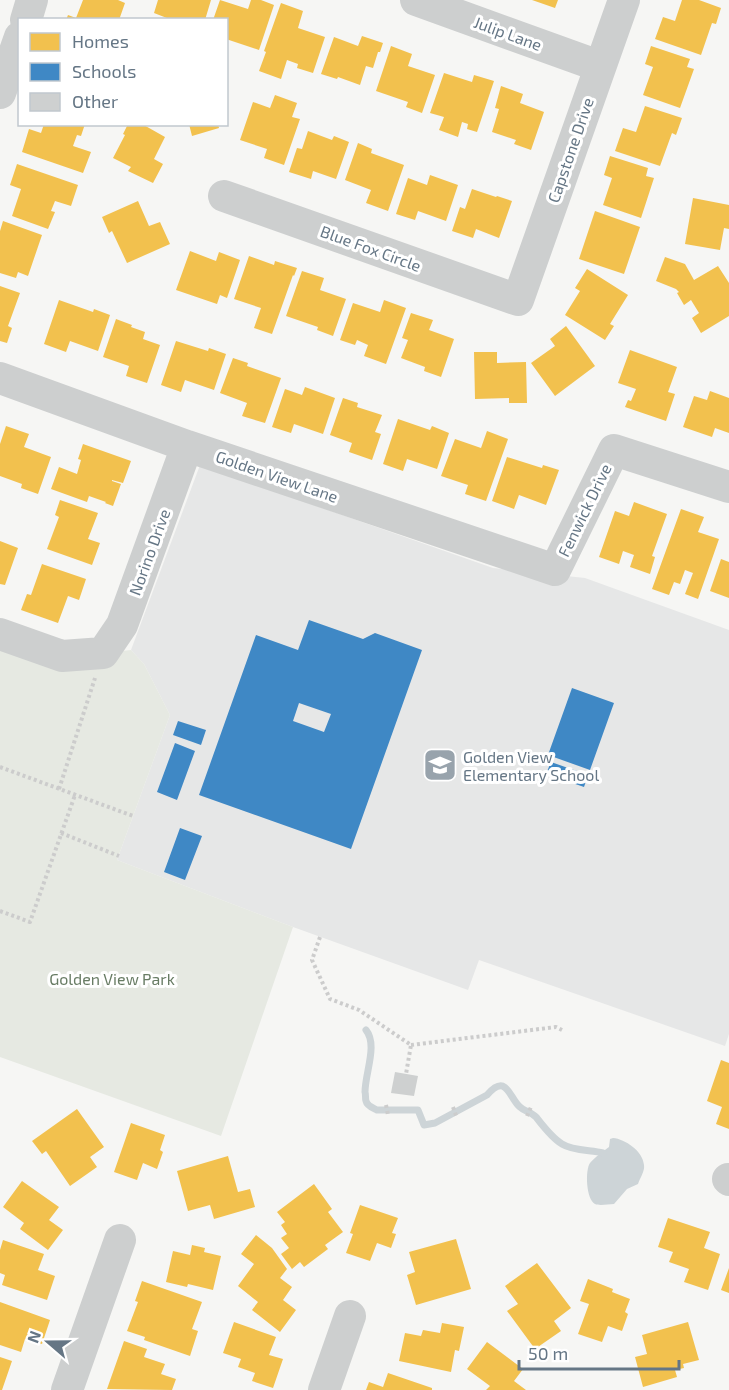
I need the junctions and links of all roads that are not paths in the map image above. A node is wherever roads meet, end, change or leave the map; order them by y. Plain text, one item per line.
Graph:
1 (33, 0) edge
2 (416, 0) edge
3 (624, 0) edge
4 (27, 18) edge
5 (18, 43) edge
6 (599, 66) junction
7 (0, 93) edge
8 (224, 196) dead end
9 (518, 300) joint
10 (0, 378) edge
11 (187, 446) junction
12 (729, 487) edge
13 (555, 570) joint
14 (0, 634) edge
15 (120, 1240) dead end
16 (350, 1316) dead end
17 (67, 1390) edge
18 (324, 1390) edge

1 - 4 street
2 - 6 street, Julip Lane
3 - 6 street, Capstone Drive
5 - 7 street
6 - 9 street, Capstone Drive
8 - 9 street, Blue Fox Circle
10 - 11 street, Golden View Lane
11 - 13 street, Golden View Lane
11 - 14 street, Norino Drive
12 - 13 street, Fenwick Drive
15 - 17 street
16 - 18 street

